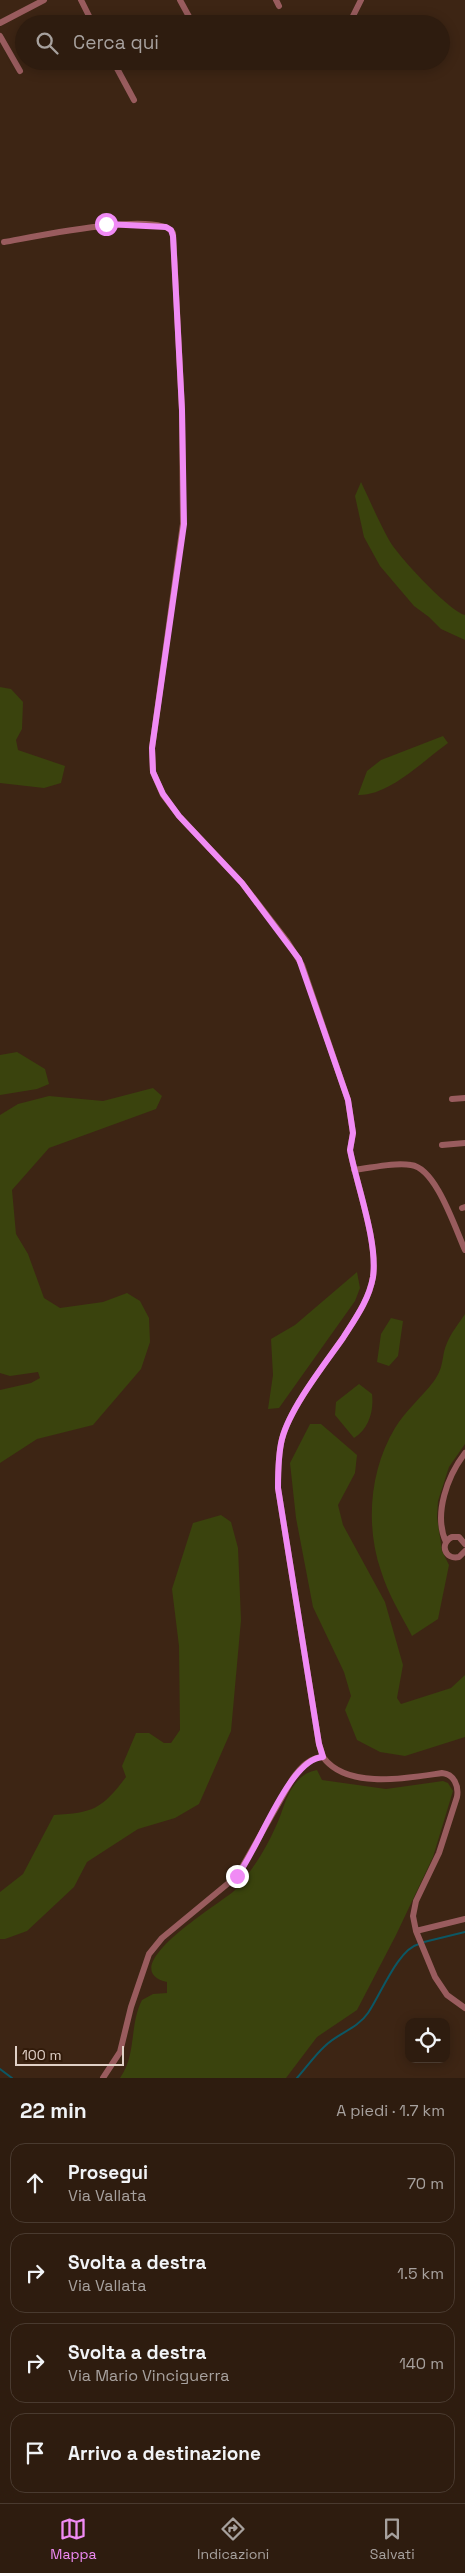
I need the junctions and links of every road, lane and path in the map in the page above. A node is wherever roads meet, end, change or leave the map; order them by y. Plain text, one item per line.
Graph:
1 (44, 0) edge
2 (80, 0) edge
3 (180, 0) edge
4 (361, 0) edge
5 (16, 15) edge
6 (88, 15) edge
7 (188, 15) edge
8 (354, 15) edge
9 (15, 16) edge
10 (0, 24) edge
11 (0, 36) edge
12 (15, 62) edge
13 (118, 70) edge
14 (134, 100) dead end
15 (4, 242) dead end
16 (465, 1098) edge
17 (452, 1099) dead end
18 (465, 1143) edge
19 (442, 1145) dead end
20 (354, 1170) junction
21 (465, 1250) edge
22 (465, 1453) edge
23 (446, 1542) junction
24 (465, 1544) edge
25 (465, 1551) edge
26 (323, 1757) junction
27 (465, 1919) edge
28 (416, 1931) junction
29 (465, 2008) edge
30 (102, 2078) edge

1 - 5 street
2 - 6 street
3 - 7 street
4 - 8 street
9 - 10 street
11 - 12 street
13 - 14 street
15 - 20 street
16 - 17 street
18 - 19 street
20 - 21 street
20 - 26 street
22 - 23 street
23 - 24 street
23 - 25 street
26 - 28 street
26 - 30 street
27 - 28 street
28 - 29 street

